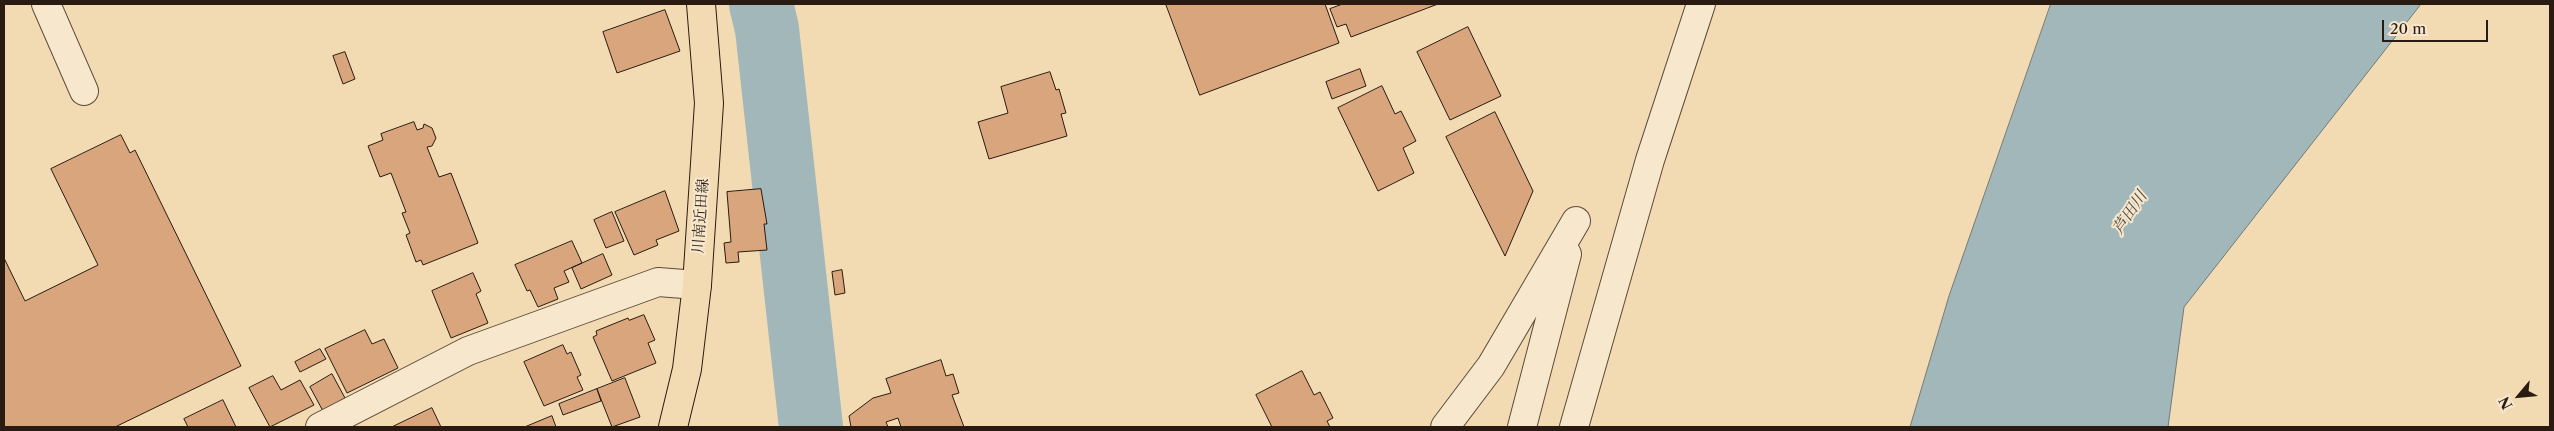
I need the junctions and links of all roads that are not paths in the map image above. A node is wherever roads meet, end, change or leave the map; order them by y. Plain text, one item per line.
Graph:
1 (46, 4) edge
2 (701, 4) edge
3 (1701, 4) edge
4 (84, 91) dead end
5 (697, 285) junction
6 (320, 427) edge
7 (673, 427) edge
8 (1445, 427) edge
9 (1522, 427) edge
10 (1574, 427) edge

1 - 4 street
2 - 5 main road, 川南近田線
3 - 10 street
5 - 6 street
5 - 7 main road, 川南近田線
8 - 9 street

